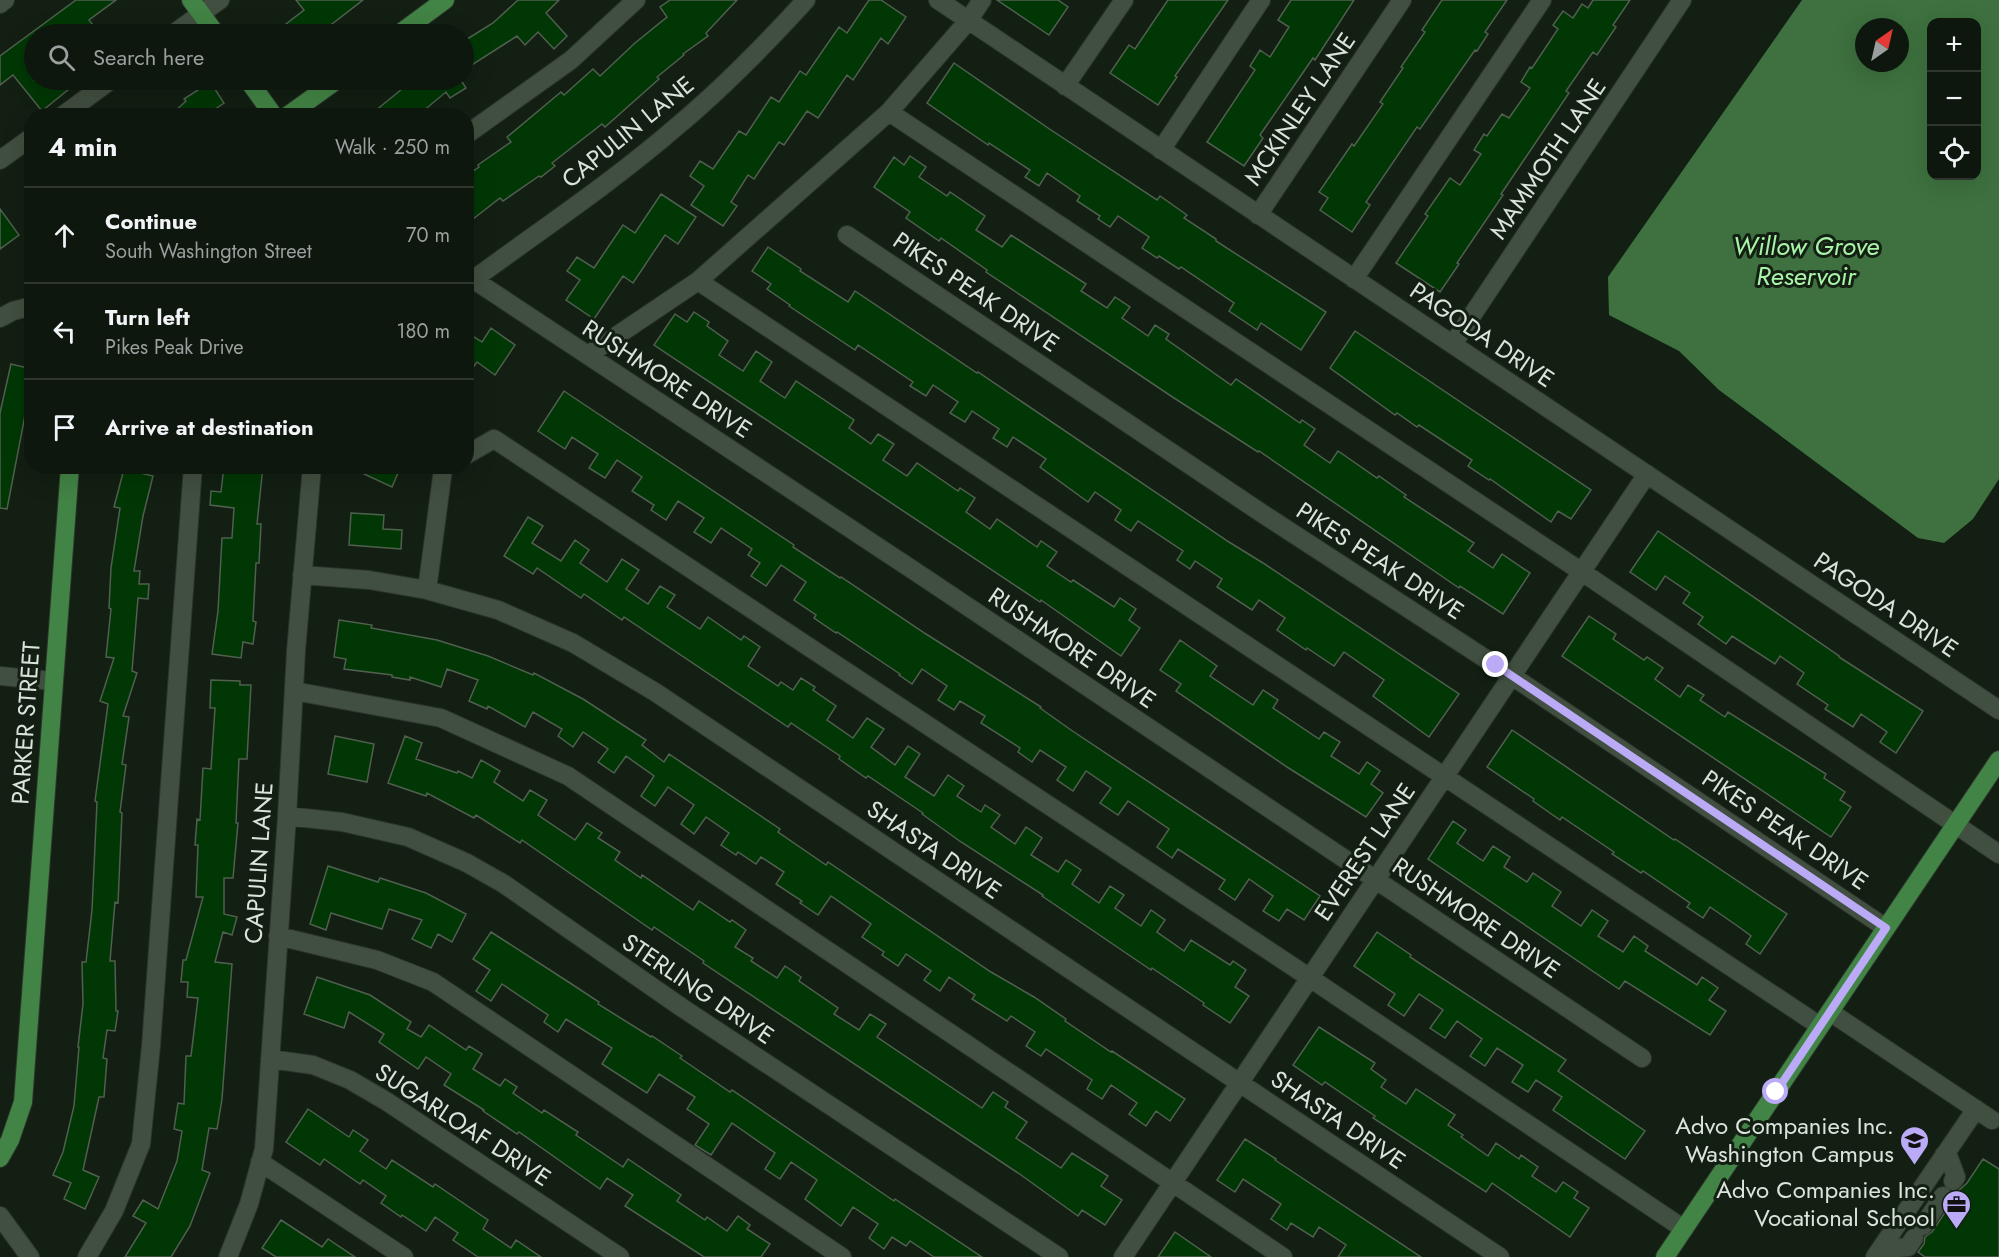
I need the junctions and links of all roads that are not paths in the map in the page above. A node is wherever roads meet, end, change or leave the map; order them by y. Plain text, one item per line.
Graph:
1 (5, 0) edge
2 (220, 0) edge
3 (445, 0) edge
4 (636, 0) edge
5 (806, 0) edge
6 (938, 0) edge
7 (982, 0) edge
8 (1124, 0) edge
9 (1261, 0) edge
10 (1402, 0) edge
11 (1542, 0) edge
12 (1682, 0) edge
13 (0, 4) edge
14 (196, 7) edge
15 (968, 21) junction
16 (182, 24) edge
17 (209, 24) edge
18 (413, 24) edge
19 (1065, 86) junction
20 (97, 90) edge
21 (255, 90) edge
22 (323, 90) edge
23 (73, 108) edge
24 (268, 108) edge
25 (298, 108) edge
26 (889, 112) junction
27 (474, 129) edge
28 (24, 143) edge
29 (1161, 150) junction
30 (0, 160) edge
31 (1258, 215) junction
32 (847, 235) dead end
33 (474, 279) edge
34 (1354, 279) junction
35 (698, 281) junction
36 (474, 284) edge
37 (24, 308) edge
38 (0, 318) edge
39 (1453, 344) junction
40 (588, 355) junction
41 (474, 450) edge
42 (69, 474) edge
43 (192, 474) edge
44 (311, 474) edge
45 (442, 474) edge
46 (1647, 474) junction
47 (1582, 572) junction
48 (302, 575) junction
49 (427, 590) junction
50 (0, 676) edge
51 (1512, 676) junction
52 (53, 681) junction
53 (294, 691) junction
54 (1999, 710) edge
55 (1999, 760) edge
56 (1445, 776) junction
57 (287, 816) junction
58 (1956, 825) junction
59 (1999, 854) edge
60 (1375, 880) junction
61 (1886, 928) junction
62 (278, 936) junction
63 (1310, 978) junction
64 (1825, 1019) junction
65 (1642, 1058) dead end
66 (270, 1059) junction
67 (1239, 1083) junction
68 (1976, 1109) junction
69 (1992, 1120) dead end
70 (1944, 1155) junction
71 (0, 1158) edge
72 (260, 1162) junction
73 (1172, 1183) junction
74 (0, 1216) edge
75 (1684, 1229) junction
76 (1879, 1251) edge
77 (30, 1257) edge
78 (87, 1257) edge
79 (228, 1257) edge
80 (404, 1257) edge
81 (620, 1257) edge
82 (842, 1257) edge
83 (1059, 1257) edge
84 (1123, 1257) edge
85 (1283, 1257) edge
86 (1500, 1257) edge
87 (1665, 1257) edge

1 - 13 street
2 - 14 street
3 - 18 main road
4 - 27 street
5 - 33 street, CAPULIN LANE
6 - 15 street, PAGODA DRIVE
7 - 15 street
8 - 19 street
9 - 29 street
10 - 31 street, MCKINLEY LANE
11 - 34 street
12 - 39 street, MAMMOTH LANE
14 - 16 street
14 - 17 main road
15 - 19 street, PAGODA DRIVE
15 - 26 street
19 - 29 street, PAGODA DRIVE
20 - 23 street
21 - 24 main road
22 - 25 main road
26 - 35 street
26 - 47 street
28 - 30 street
29 - 31 street, PAGODA DRIVE
31 - 34 street, PAGODA DRIVE
32 - 51 street, PIKES PEAK DRIVE
34 - 39 street, PAGODA DRIVE
35 - 40 street
35 - 56 street
36 - 40 street, RUSHMORE DRIVE
37 - 38 street
39 - 46 street, PAGODA DRIVE
40 - 60 street, RUSHMORE DRIVE
41 - 63 street
42 - 52 main road, PARKER STREET
43 - 78 street
44 - 48 street, CAPULIN LANE
45 - 49 street
46 - 47 street, EVEREST LANE
46 - 54 street, PAGODA DRIVE
47 - 51 street, EVEREST LANE
47 - 58 street
48 - 49 street, SHASTA DRIVE
48 - 53 street, CAPULIN LANE
49 - 67 street, SHASTA DRIVE
50 - 52 street
51 - 56 street, EVEREST LANE
51 - 61 street, PIKES PEAK DRIVE
52 - 71 main road, PARKER STREET
53 - 57 street, CAPULIN LANE
53 - 73 street
55 - 58 main road
56 - 60 street, EVEREST LANE
56 - 64 street
57 - 62 street, CAPULIN LANE
57 - 83 street, STERLING DRIVE
58 - 59 street
58 - 61 main road
60 - 63 street, EVEREST LANE
60 - 65 street, RUSHMORE DRIVE
61 - 64 main road
62 - 66 street, CAPULIN LANE
62 - 82 street
63 - 67 street, EVEREST LANE
63 - 75 street
64 - 68 street
64 - 75 main road
66 - 72 street, CAPULIN LANE
66 - 81 street, SUGARLOAF DRIVE
67 - 73 street, EVEREST LANE
67 - 86 street, SHASTA DRIVE
68 - 69 street
68 - 70 street
70 - 76 street
70 - 76 street
72 - 79 street, CAPULIN LANE
72 - 80 street
73 - 84 street, EVEREST LANE
73 - 85 street
74 - 77 street
75 - 87 main road

